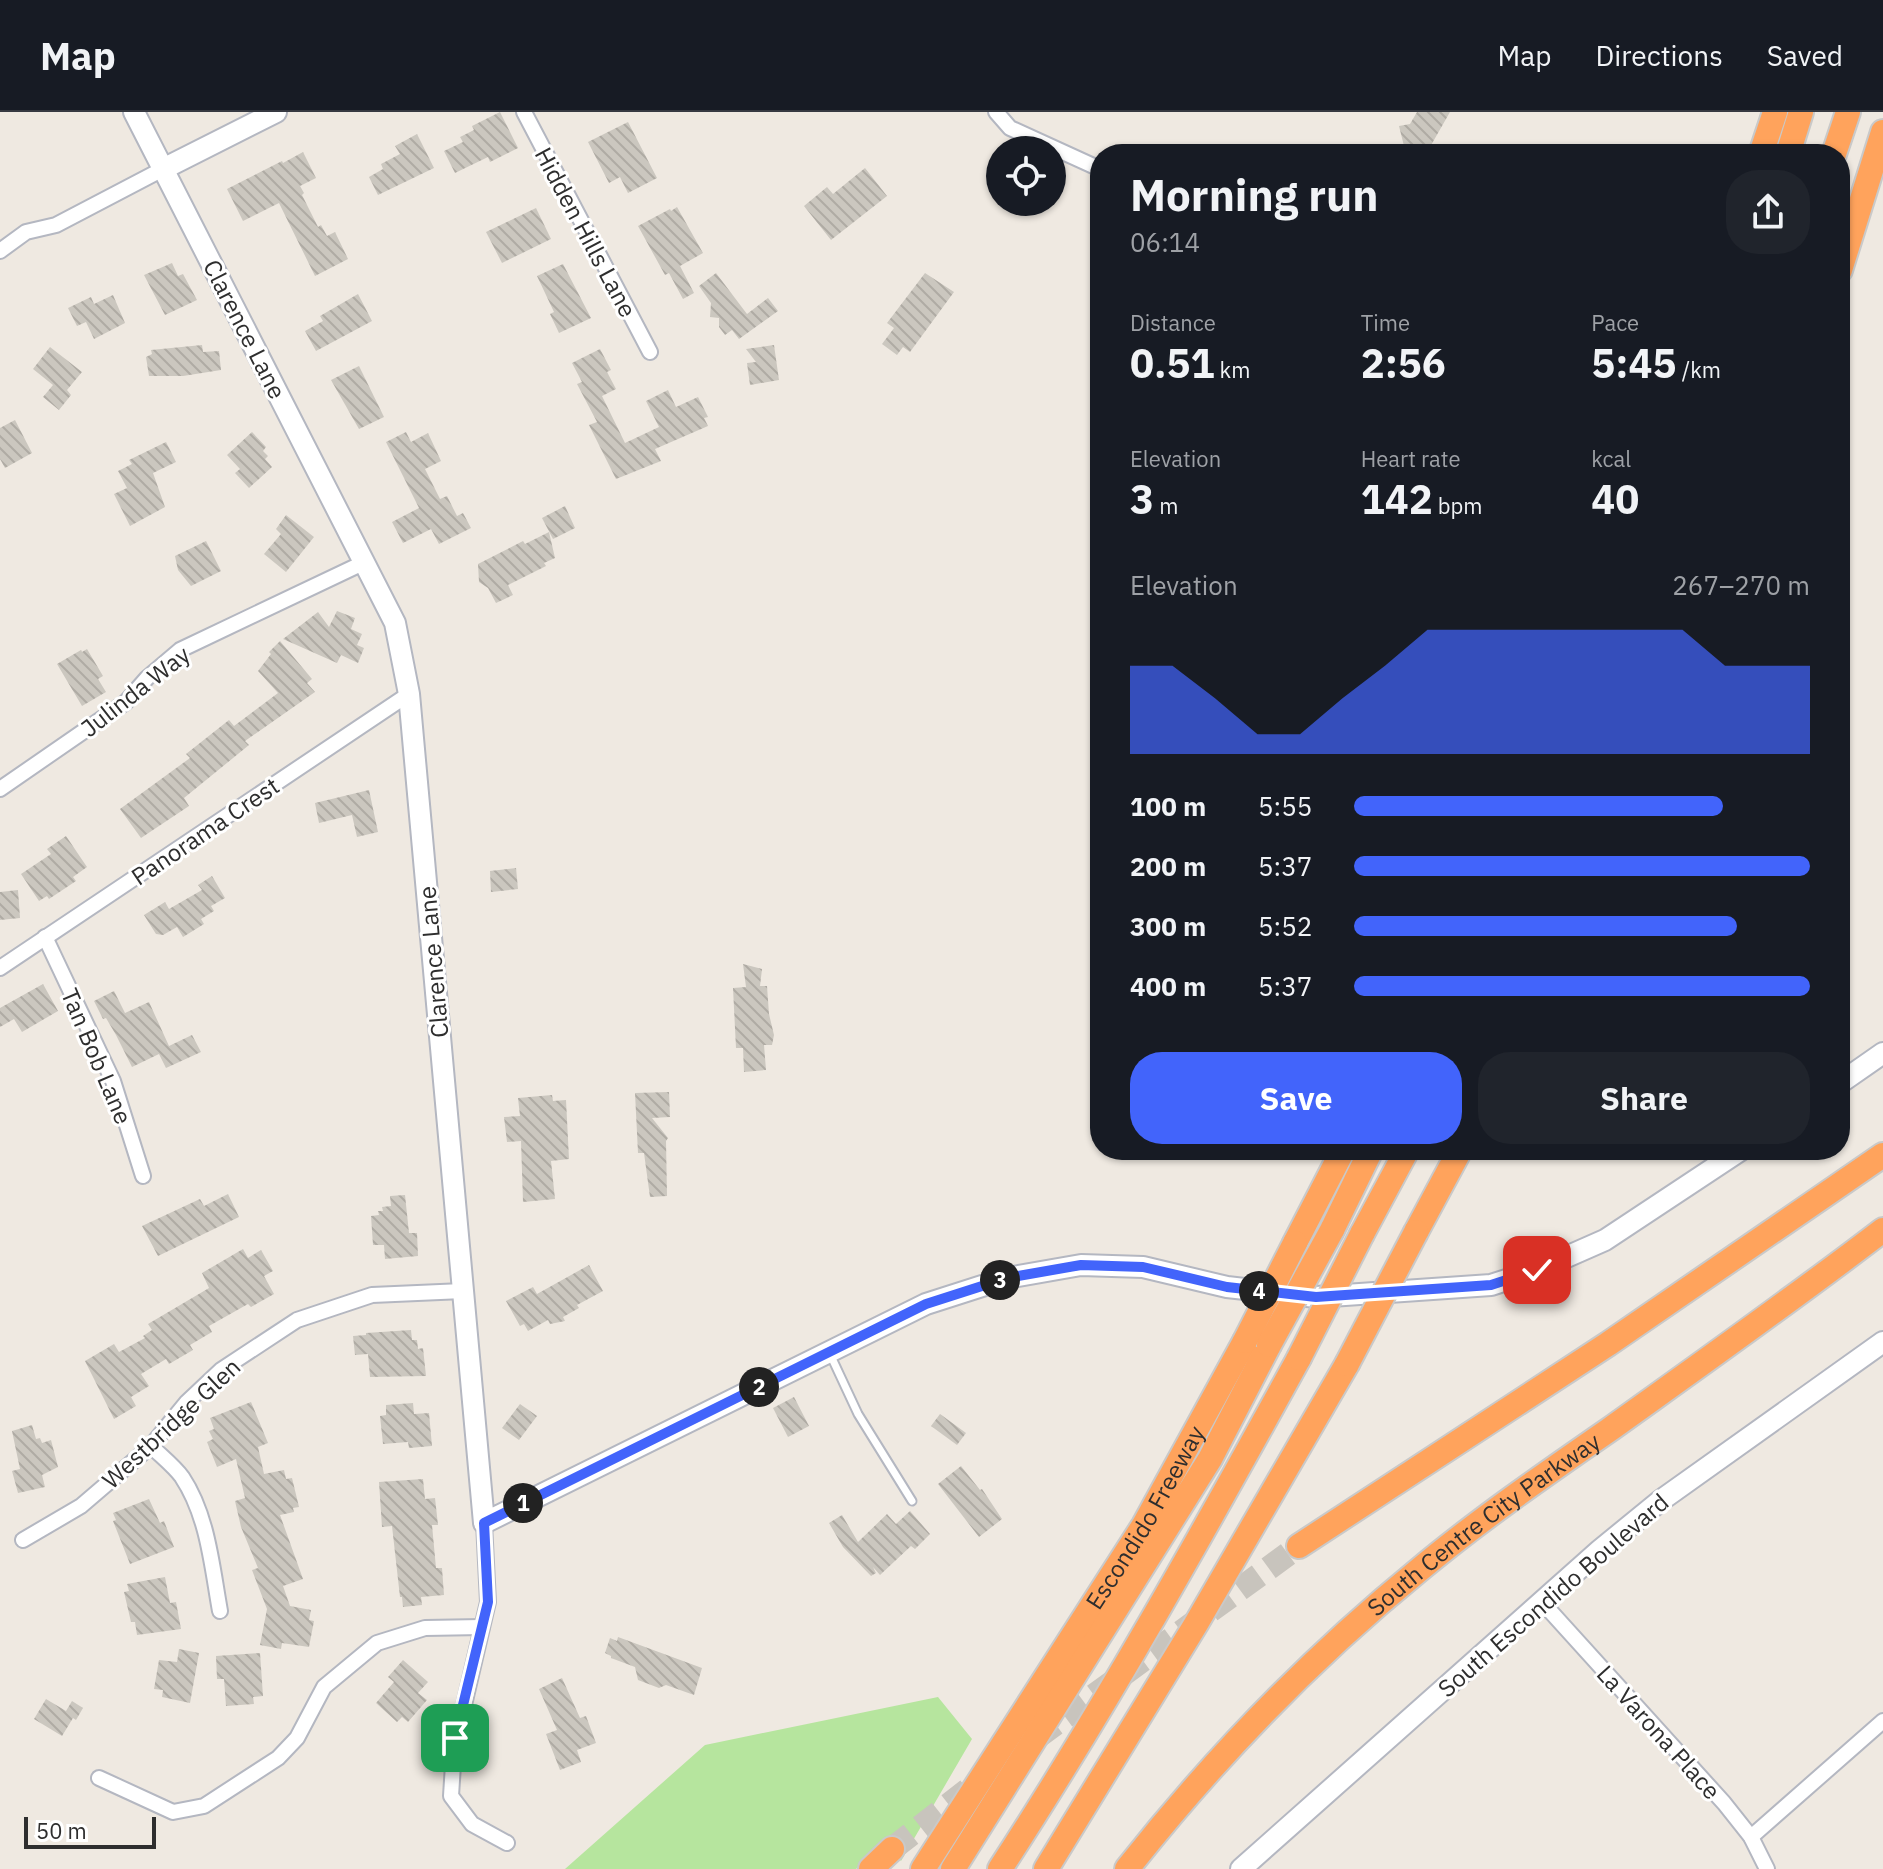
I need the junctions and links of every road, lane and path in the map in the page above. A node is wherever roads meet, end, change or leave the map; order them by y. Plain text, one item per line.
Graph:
1 (134, 112) edge
2 (276, 112) edge
3 (524, 112) edge
4 (996, 112) edge
5 (1775, 112) edge
6 (1801, 112) edge
7 (1848, 112) edge
8 (1883, 132) edge
9 (1764, 144) edge
10 (1791, 144) edge
11 (1837, 144) edge
12 (1090, 164) edge
13 (163, 169) junction
14 (1850, 238) edge
15 (0, 251) edge
16 (650, 352) dead end
17 (363, 563) junction
18 (409, 694) junction
19 (0, 789) edge
20 (45, 937) junction
21 (0, 968) edge
22 (1883, 1053) edge
23 (1850, 1076) edge
24 (1883, 1155) edge
25 (1338, 1160) edge
26 (1366, 1160) edge
27 (1402, 1160) edge
28 (1455, 1160) edge
29 (1726, 1160) edge
30 (143, 1176) dead end
31 (1883, 1230) edge
32 (463, 1291) junction
33 (1883, 1342) edge
34 (1257, 1343) junction
35 (829, 1352) junction
36 (151, 1446) junction
37 (912, 1501) dead end
38 (484, 1523) junction
39 (23, 1540) dead end
40 (1299, 1546) tunnel mouth
41 (1542, 1602) junction
42 (220, 1611) dead end
43 (482, 1627) junction
44 (1883, 1721) edge
45 (99, 1778) dead end
46 (1751, 1837) junction
47 (507, 1843) dead end
48 (892, 1849) tunnel mouth
49 (871, 1869) edge
50 (923, 1869) edge
51 (953, 1869) edge
52 (1000, 1869) edge
53 (1046, 1869) edge
54 (1127, 1869) edge
55 (1241, 1869) edge
56 (1767, 1869) edge

1 - 13 street, Clarence Lane
2 - 13 street
3 - 16 street, Hidden Hills Lane
4 - 12 street
5 - 9 highway
6 - 10 highway
7 - 11 highway
8 - 14 highway
13 - 15 street
13 - 17 street, Clarence Lane
17 - 18 street, Clarence Lane
17 - 19 street, Julinda Way
18 - 20 street, Panorama Crest
18 - 32 street, Clarence Lane
20 - 21 street, Panorama Crest
20 - 30 street, Tan Bob Lane
22 - 23 street
24 - 40 highway
25 - 34 highway, Escondido Freeway, bridge
26 - 34 highway, bridge
27 - 52 highway, bridge
28 - 53 highway, bridge
29 - 35 street
31 - 54 highway, South Centre City Parkway
32 - 36 street, Westbridge Glen
32 - 38 street, Clarence Lane
33 - 41 street, South Escondido Boulevard
34 - 50 highway, Escondido Freeway
34 - 51 highway
35 - 37 lane
35 - 38 street
36 - 39 street, Westbridge Glen
36 - 42 street
38 - 43 street, Clarence Lane
41 - 46 street, La Varona Place
41 - 55 street, South Escondido Boulevard
43 - 45 street
43 - 47 street, Clarence Lane
44 - 46 street
46 - 56 street, La Varona Place
48 - 49 highway

